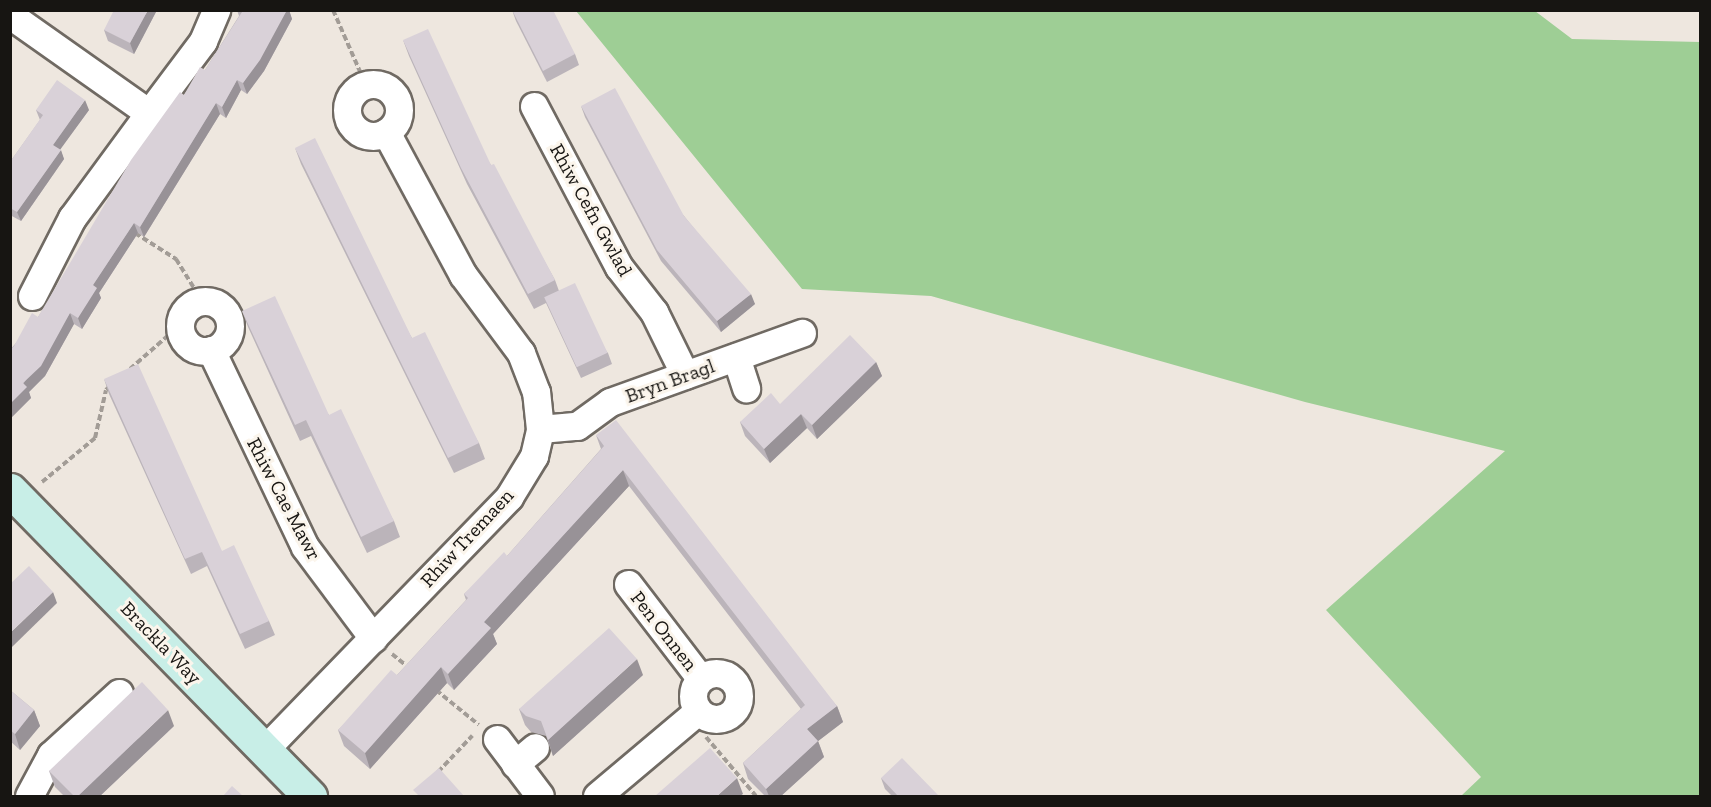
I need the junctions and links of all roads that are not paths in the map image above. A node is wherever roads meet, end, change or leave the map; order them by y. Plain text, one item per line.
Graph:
1 (216, 10) edge
2 (10, 15) edge
3 (534, 106) dead end
4 (149, 113) junction
5 (386, 132) junction
6 (32, 296) dead end
7 (802, 333) dead end
8 (211, 350) junction
9 (736, 357) junction
10 (685, 375) junction
11 (746, 388) dead end
12 (540, 429) junction
13 (14, 501) edge
14 (627, 584) dead end
15 (373, 638) junction
16 (700, 678) junction
17 (119, 693) dead end
18 (694, 714) junction
19 (496, 740) dead end
20 (265, 749) junction
21 (29, 796) edge
22 (310, 796) edge
23 (540, 796) edge
24 (597, 796) edge

1 - 4 street
2 - 4 street
3 - 10 street, Rhiw Cefn Gwlad
4 - 6 street
5 - 5 street
5 - 12 street, Rhiw Tremaen
7 - 9 street, Bryn Bragl
8 - 8 street
8 - 15 street, Rhiw Cae Mawr
9 - 10 street, Bryn Bragl
9 - 11 street
10 - 12 street, Bryn Bragl
12 - 15 street, Rhiw Tremaen
13 - 20 street, Brackla Way
14 - 16 street, Pen Onnen
15 - 20 street, Rhiw Tremaen
16 - 18 street, Pen Onnen
16 - 18 street, Pen Onnen
17 - 21 street
18 - 24 street
19 - 23 street
20 - 22 street, Brackla Way

